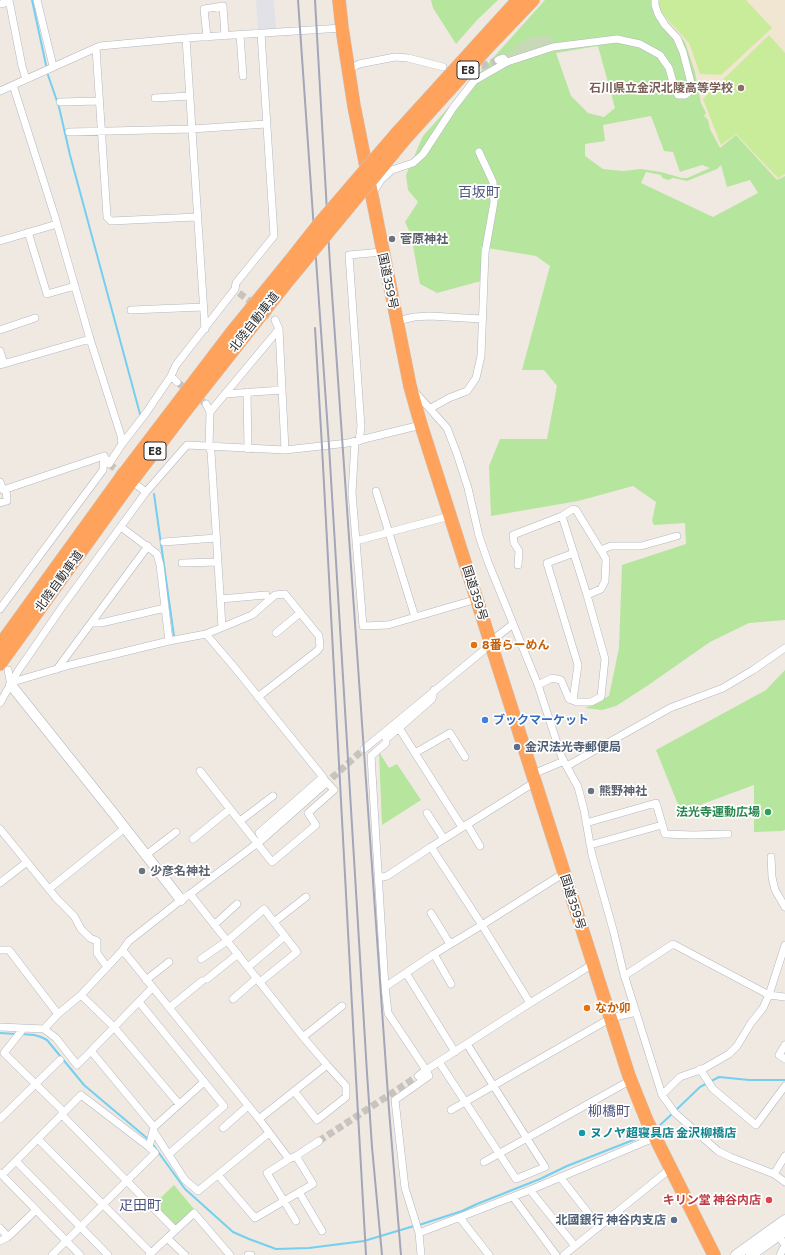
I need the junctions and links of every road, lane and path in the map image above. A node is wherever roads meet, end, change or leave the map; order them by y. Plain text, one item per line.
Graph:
1 (37, 0) edge
2 (339, 0) edge
3 (518, 0) edge
4 (533, 0) edge
5 (655, 0) edge
6 (9, 1) edge
7 (0, 4) edge
8 (342, 28) junction
9 (261, 33) junction
10 (240, 35) junction
11 (225, 36) junction
12 (208, 37) junction
13 (186, 38) junction
14 (96, 48) junction
15 (498, 60) tunnel mouth
16 (507, 62) junction
17 (53, 66) junction
18 (443, 67) dead end
19 (348, 70) junction
20 (242, 76) dead end
21 (26, 79) junction
22 (13, 84) junction
23 (0, 91) edge
24 (190, 96) junction
25 (155, 98) dead end
26 (100, 101) junction
27 (60, 102) dead end
28 (266, 124) junction
29 (192, 129) junction
30 (102, 131) junction
31 (69, 132) dead end
32 (400, 137) junction
33 (479, 152) dead end
34 (372, 194) junction
35 (196, 217) junction
36 (57, 224) junction
37 (28, 232) junction
38 (0, 241) edge
39 (382, 252) junction
40 (75, 286) junction
41 (203, 307) junction
42 (131, 310) dead end
43 (35, 318) dead end
44 (482, 319) junction
45 (275, 320) tunnel mouth
46 (396, 321) junction
47 (205, 328) junction
48 (279, 329) junction
49 (0, 330) edge
50 (90, 339) junction
51 (0, 351) edge
52 (2, 365) edge
53 (171, 376) junction
54 (177, 382) tunnel mouth
55 (410, 386) junction
56 (282, 390) junction
57 (247, 392) junction
58 (225, 394) junction
59 (206, 404) tunnel mouth
60 (431, 408) junction
61 (210, 412) junction
62 (421, 425) junction
63 (357, 442) junction
64 (122, 444) junction
65 (209, 446) junction
66 (248, 449) junction
67 (285, 450) junction
68 (104, 456) junction
69 (0, 482) edge
70 (138, 486) dead end
71 (6, 489) junction
72 (376, 491) dead end
73 (146, 492) junction
74 (0, 503) edge
75 (450, 516) junction
76 (562, 516) junction
77 (121, 527) junction
78 (388, 532) junction
79 (677, 536) dead end
80 (216, 538) junction
81 (356, 541) junction
82 (164, 542) dead end
83 (148, 546) junction
84 (601, 550) junction
85 (574, 553) junction
86 (60, 560) junction
87 (218, 562) junction
88 (182, 563) dead end
89 (518, 565) dead end
90 (266, 595) dead end
91 (587, 595) junction
92 (220, 599) junction
93 (477, 599) junction
94 (165, 608) junction
95 (0, 609) edge
96 (300, 613) junction
97 (415, 618) junction
98 (92, 622) junction
99 (513, 624) junction
100 (222, 627) junction
101 (276, 632) dead end
102 (206, 634) junction
103 (0, 639) edge
104 (168, 641) junction
105 (490, 642) junction
106 (0, 645) edge
107 (785, 648) edge
108 (3, 668) edge
109 (56, 670) junction
110 (11, 685) junction
111 (538, 685) junction
112 (434, 690) junction
113 (258, 698) junction
114 (574, 700) junction
115 (0, 703) edge
116 (399, 728) junction
117 (364, 749) tunnel mouth
118 (415, 753) junction
119 (465, 757) dead end
120 (565, 763) junction
121 (200, 771) dead end
122 (534, 778) junction
123 (323, 781) junction
124 (274, 796) dead end
125 (230, 809) junction
126 (427, 813) dead end
127 (240, 821) junction
128 (586, 823) junction
129 (662, 825) junction
130 (464, 826) junction
131 (125, 828) junction
132 (0, 829) edge
133 (176, 832) dead end
134 (728, 834) dead end
135 (193, 839) dead end
136 (444, 839) junction
137 (260, 841) junction
138 (590, 845) junction
139 (480, 846) dead end
140 (431, 847) junction
141 (146, 855) junction
142 (771, 857) dead end
143 (26, 862) junction
144 (564, 873) junction
145 (378, 878) junction
146 (0, 883) edge
147 (49, 889) junction
148 (190, 894) junction
149 (306, 897) dead end
150 (181, 900) junction
151 (237, 904) dead end
152 (785, 907) edge
153 (431, 913) dead end
154 (274, 922) junction
155 (214, 925) junction
156 (482, 925) junction
157 (285, 936) junction
158 (227, 941) junction
159 (450, 944) junction
160 (785, 946) edge
161 (0, 950) edge
162 (121, 952) junction
163 (238, 954) junction
164 (434, 954) junction
165 (202, 959) dead end
166 (169, 962) dead end
167 (593, 964) junction
168 (107, 967) junction
169 (248, 967) junction
170 (406, 973) junction
171 (624, 976) junction
172 (146, 980) junction
173 (258, 980) junction
174 (451, 984) dead end
175 (385, 987) junction
176 (152, 988) junction
177 (81, 995) junction
178 (769, 995) junction
179 (785, 997) edge
180 (232, 999) dead end
181 (139, 1002) junction
182 (530, 1003) junction
183 (342, 1006) dead end
184 (168, 1008) junction
185 (636, 1012) junction
186 (58, 1014) junction
187 (611, 1018) junction
188 (0, 1027) edge
189 (114, 1027) junction
190 (44, 1029) junction
191 (21, 1032) junction
192 (303, 1037) junction
193 (467, 1044) junction
194 (785, 1045) edge
195 (91, 1051) junction
196 (455, 1052) junction
197 (785, 1059) edge
198 (60, 1060) dead end
199 (439, 1062) junction
200 (327, 1065) junction
201 (700, 1069) junction
202 (426, 1070) junction
203 (418, 1076) tunnel mouth
204 (630, 1080) junction
205 (204, 1082) junction
206 (35, 1084) junction
207 (494, 1086) junction
208 (785, 1086) edge
209 (294, 1091) junction
210 (662, 1095) junction
211 (465, 1102) junction
212 (179, 1104) junction
213 (248, 1106) junction
214 (451, 1110) dead end
215 (62, 1115) junction
216 (0, 1118) edge
217 (259, 1119) junction
218 (223, 1128) dead end
219 (269, 1133) junction
220 (654, 1136) junction
221 (152, 1137) junction
222 (527, 1137) junction
223 (38, 1139) junction
224 (319, 1141) tunnel mouth
225 (498, 1153) junction
226 (169, 1154) junction
227 (785, 1156) edge
228 (293, 1158) junction
229 (16, 1161) junction
230 (484, 1162) dead end
231 (670, 1169) junction
232 (1, 1174) edge
233 (774, 1174) junction
234 (218, 1175) junction
235 (560, 1178) junction
236 (127, 1181) junction
237 (785, 1182) edge
238 (530, 1190) junction
239 (299, 1192) junction
240 (512, 1197) junction
241 (283, 1202) junction
242 (103, 1204) junction
243 (36, 1210) junction
244 (460, 1218) junction
245 (785, 1220) edge
246 (296, 1221) dead end
247 (80, 1227) junction
248 (599, 1227) junction
249 (0, 1228) edge
250 (175, 1230) junction
251 (322, 1231) dead end
252 (420, 1233) junction
253 (782, 1233) edge
254 (8, 1237) junction
255 (167, 1238) junction
256 (0, 1241) edge
257 (66, 1241) junction
258 (575, 1246) junction
259 (150, 1254) edge
260 (52, 1255) edge
261 (80, 1255) edge
262 (108, 1255) edge
263 (185, 1255) edge
264 (230, 1255) edge
265 (248, 1255) edge
266 (251, 1255) edge
267 (421, 1255) edge
268 (489, 1255) edge
269 (556, 1255) edge
270 (564, 1255) edge
271 (714, 1255) edge
272 (736, 1255) edge
273 (751, 1255) edge
274 (780, 1255) edge

1 - 17 street
2 - 8 highway, 国道359号
3 - 32 highway, 北陸自動車道 / E8
4 - 32 highway, 北陸自動車道 / E8
5 - 16 street
6 - 7 street
6 - 21 street
8 - 9 street
8 - 19 highway, 国道359号
9 - 10 street
9 - 28 street
10 - 11 street
10 - 20 street
11 - 12 street
11 - 12 street
12 - 13 street
13 - 14 street
13 - 24 street
14 - 17 street
14 - 26 street
15 - 16 street
16 - 34 street
17 - 21 street
18 - 19 street
19 - 34 highway, 国道359号
21 - 22 street
22 - 23 street
22 - 36 street
24 - 25 street
24 - 29 street
26 - 27 street
26 - 30 street
28 - 29 street
28 - 47 street
29 - 30 street
29 - 35 street
30 - 31 street
30 - 35 street
32 - 86 highway, 北陸自動車道 / E8, bridge
32 - 108 highway, 北陸自動車道 / E8, bridge
33 - 44 street
34 - 39 highway, 国道359号
35 - 41 street
36 - 37 street
36 - 40 street
37 - 38 street
37 - 40 street
39 - 46 highway, 国道359号
39 - 63 street
40 - 50 street
41 - 42 street
41 - 47 street
43 - 49 street
44 - 46 street
44 - 60 street
45 - 48 street
46 - 55 highway, 国道359号
47 - 53 street
48 - 56 street
48 - 58 street
50 - 52 street
50 - 64 street
51 - 52 street
53 - 54 street
53 - 64 street
55 - 60 street
55 - 62 highway, 国道359号
56 - 57 street
56 - 67 street
57 - 58 street
57 - 66 street
58 - 61 street
59 - 61 street
60 - 99 street
61 - 65 street
62 - 63 street
62 - 75 highway, 国道359号
63 - 67 street
63 - 81 street
64 - 68 street
65 - 66 street
65 - 73 street
65 - 80 street
66 - 67 street
68 - 71 street
68 - 95 street
69 - 71 street
70 - 73 street
71 - 74 street
72 - 78 street
73 - 77 street
75 - 78 street
75 - 93 highway, 国道359号
76 - 84 street
76 - 85 street
76 - 89 street
77 - 83 street
77 - 110 street
78 - 81 street
78 - 97 street
79 - 84 street
80 - 82 street
80 - 87 street
81 - 97 street
83 - 94 street
83 - 98 street
84 - 91 street
85 - 91 street
85 - 114 street
86 - 103 highway
86 - 106 highway, 北陸自動車道 / E8
87 - 88 street
87 - 92 street
90 - 92 street
91 - 114 street
92 - 100 street
93 - 97 street
93 - 105 highway, 国道359号
94 - 98 street
94 - 104 street
96 - 100 street
96 - 101 street
96 - 113 street
98 - 109 street
99 - 105 street
99 - 111 street
100 - 102 street
102 - 104 street
102 - 113 street
104 - 109 street
105 - 112 street
105 - 122 highway, 国道359号
107 - 120 street
108 - 110 street
109 - 110 street
110 - 115 street
110 - 131 street
111 - 114 street
111 - 120 street
112 - 116 street
112 - 117 street
113 - 123 street
116 - 118 street
116 - 145 street
118 - 119 street
118 - 130 street
120 - 122 street
120 - 128 street
121 - 125 street
122 - 130 street
122 - 144 highway, 国道359号
123 - 137 street
123 - 137 street
124 - 127 street
125 - 127 street
125 - 135 street
126 - 136 street
127 - 137 street
128 - 129 street
128 - 138 street
129 - 134 street
129 - 138 street
130 - 136 street
130 - 139 street
131 - 141 street
131 - 147 street
132 - 143 street
133 - 141 street
136 - 140 street
137 - 148 street
138 - 171 street
140 - 145 street
140 - 156 street
141 - 150 street
142 - 152 street
143 - 146 street
143 - 147 street
144 - 156 street
144 - 167 highway, 国道359号
145 - 175 street
147 - 168 street
148 - 150 street
148 - 155 street
149 - 154 street
150 - 162 street
151 - 155 street
153 - 159 street
154 - 157 street
154 - 158 street
155 - 158 street
156 - 159 street
156 - 182 street
157 - 169 street
157 - 173 street
158 - 163 street
158 - 165 street
159 - 164 street
160 - 178 street
161 - 186 street
162 - 168 street
162 - 172 street
163 - 169 street
163 - 184 street
164 - 170 street
164 - 174 street
166 - 172 street
167 - 182 street
167 - 187 highway, 国道359号
168 - 177 street
169 - 173 street
170 - 175 street
170 - 196 street
171 - 178 street
171 - 185 street
172 - 176 street
173 - 180 street
173 - 192 street
175 - 202 street
176 - 181 street
176 - 184 street
177 - 186 street
177 - 189 street
178 - 179 street
178 - 201 street
181 - 189 street
181 - 205 street
182 - 193 street
183 - 192 street
184 - 213 street
185 - 187 street
185 - 210 street
186 - 190 street
187 - 204 highway, 国道359号
187 - 207 street
188 - 191 street
189 - 195 street
189 - 212 street
190 - 191 street
190 - 195 street
191 - 206 street
192 - 200 street
193 - 196 street
193 - 207 street
194 - 197 street
195 - 221 street
196 - 199 street
198 - 206 street
199 - 202 street
199 - 211 street
200 - 209 street
200 - 209 street
201 - 208 street
201 - 210 street
202 - 203 street
202 - 252 street
204 - 220 highway, 国道359号
204 - 222 street
205 - 212 street
205 - 226 street
206 - 215 street
206 - 216 street
207 - 211 street
207 - 222 street
209 - 217 street
210 - 233 street
211 - 214 street
211 - 225 street
212 - 221 street
213 - 217 street
213 - 218 street
215 - 221 street
215 - 223 street
215 - 236 street
217 - 219 street
219 - 228 street
219 - 234 street
220 - 231 highway, 国道359号
220 - 235 street
221 - 226 street
221 - 236 street
222 - 225 street
222 - 225 street
223 - 229 street
223 - 242 street
224 - 228 street
225 - 230 street
226 - 234 street
227 - 233 street
228 - 239 street
228 - 241 street
229 - 232 street
229 - 247 street
231 - 248 street
231 - 271 highway, 国道359号
232 - 243 street
233 - 237 street
234 - 241 street
235 - 238 street
235 - 248 street
236 - 242 street
236 - 250 street
238 - 240 street
238 - 258 street
239 - 241 street
239 - 251 street
240 - 244 street
240 - 269 street
241 - 246 street
242 - 247 street
242 - 259 street
243 - 254 street
243 - 257 street
244 - 252 street
244 - 268 street
245 - 272 street
247 - 257 street
247 - 262 street
248 - 258 street
249 - 254 street
250 - 255 street
250 - 264 street
252 - 267 street
253 - 273 street
253 - 274 street
254 - 256 street
255 - 259 street
255 - 263 street
257 - 260 street
257 - 261 street
258 - 270 street
265 - 266 street

